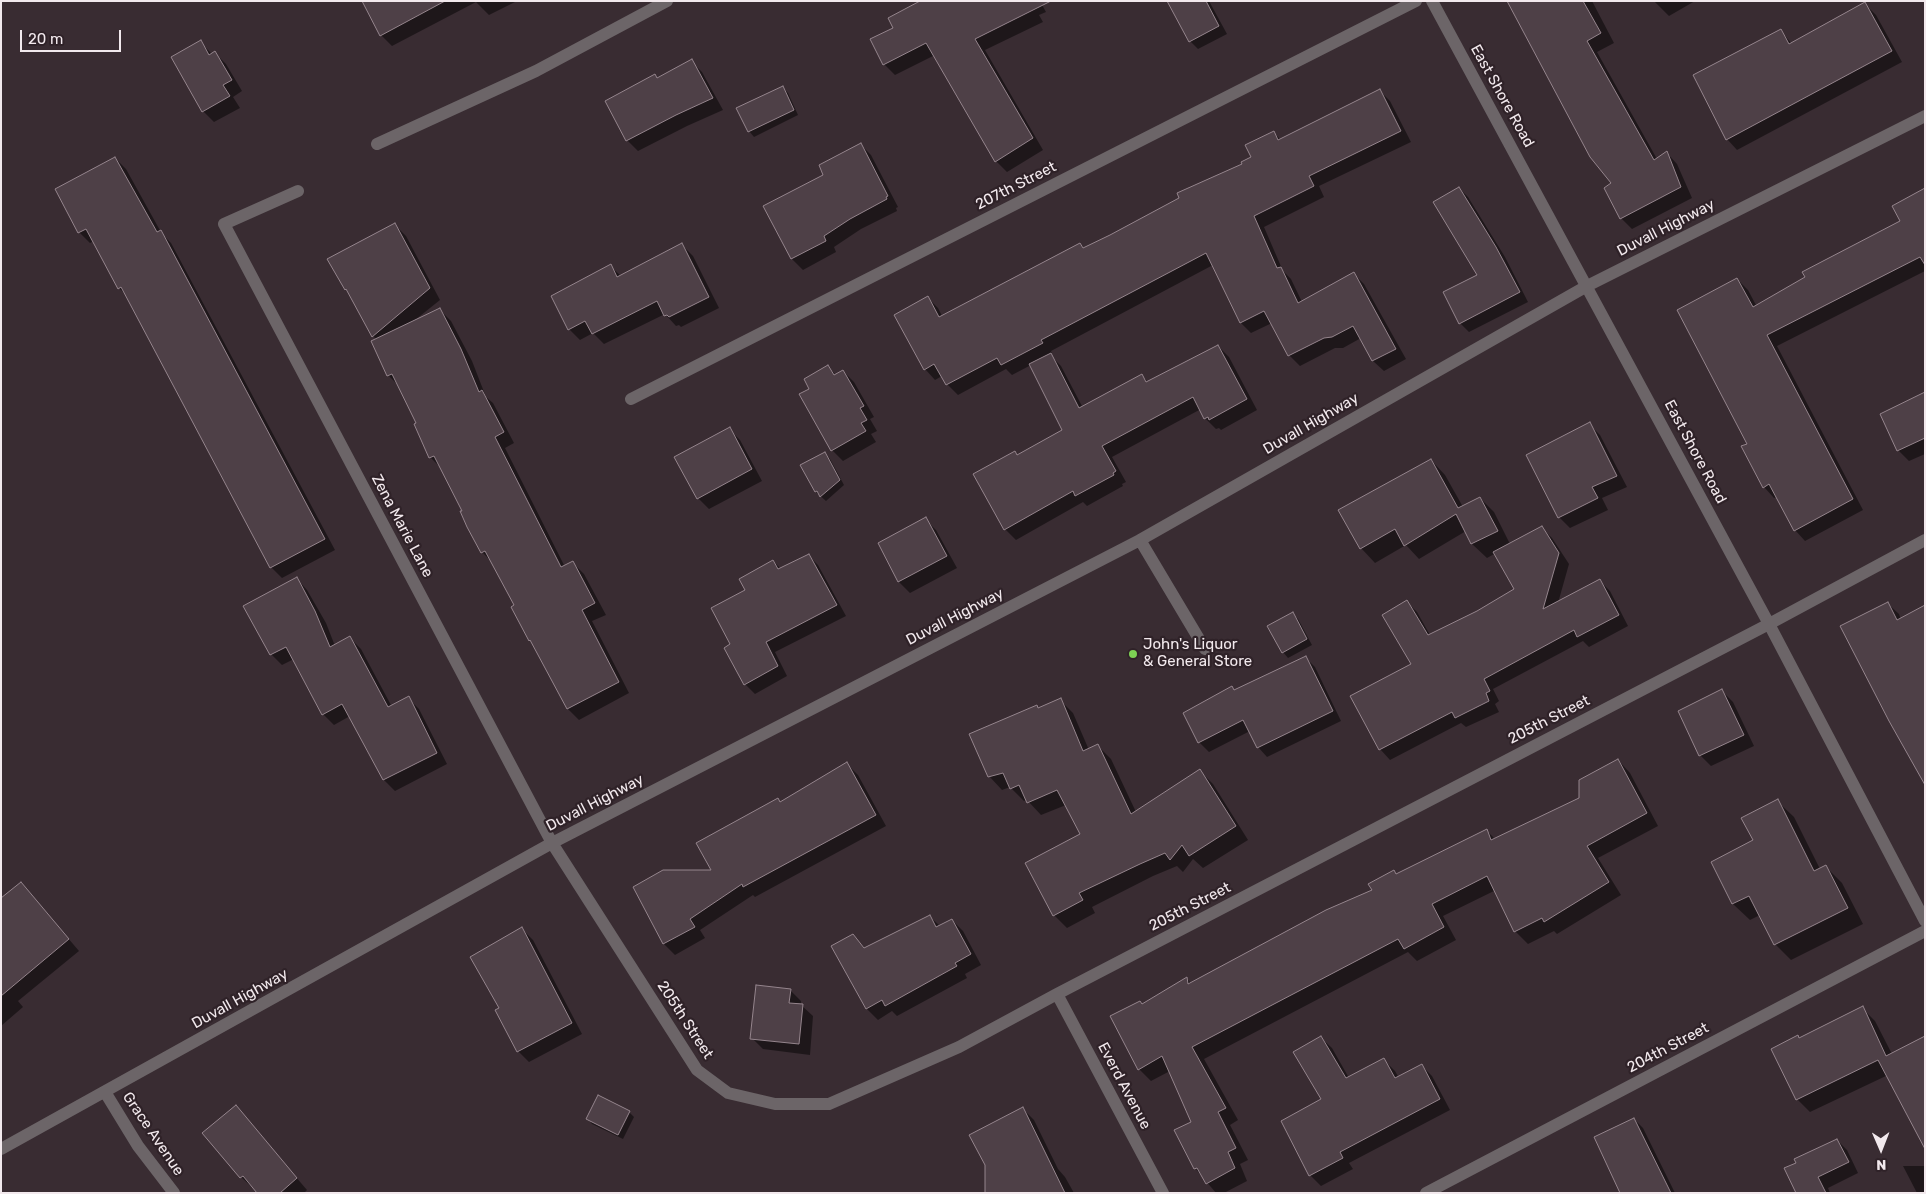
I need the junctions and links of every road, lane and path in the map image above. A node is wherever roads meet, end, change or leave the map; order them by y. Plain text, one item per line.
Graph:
1 (667, 1) edge
2 (1416, 1) edge
3 (1432, 1) edge
4 (1925, 116) edge
5 (377, 144) dead end
6 (298, 191) dead end
7 (1587, 286) junction
8 (631, 399) dead end
9 (1140, 540) junction
10 (1925, 540) edge
11 (1769, 624) junction
12 (1205, 649) dead end
13 (552, 843) junction
14 (1925, 921) edge
15 (1925, 931) edge
16 (1057, 994) junction
17 (106, 1092) junction
18 (1, 1149) edge
19 (174, 1193) edge
20 (1163, 1193) edge
21 (1426, 1193) edge

1 - 5 street
2 - 8 street, 207th Street
3 - 7 street, East Shore Road
4 - 7 street, Duvall Highway
6 - 13 street, Zena Marie Lane
7 - 9 street, Duvall Highway
7 - 11 street, East Shore Road
9 - 12 street
9 - 13 street, Duvall Highway
10 - 11 street, 205th Street
11 - 14 street, East Shore Road
11 - 16 street, 205th Street
13 - 16 street, 205th Street
13 - 17 street, Duvall Highway
15 - 21 street, 204th Street
16 - 20 street, Everd Avenue
17 - 18 street, Duvall Highway
17 - 19 street, Grace Avenue

